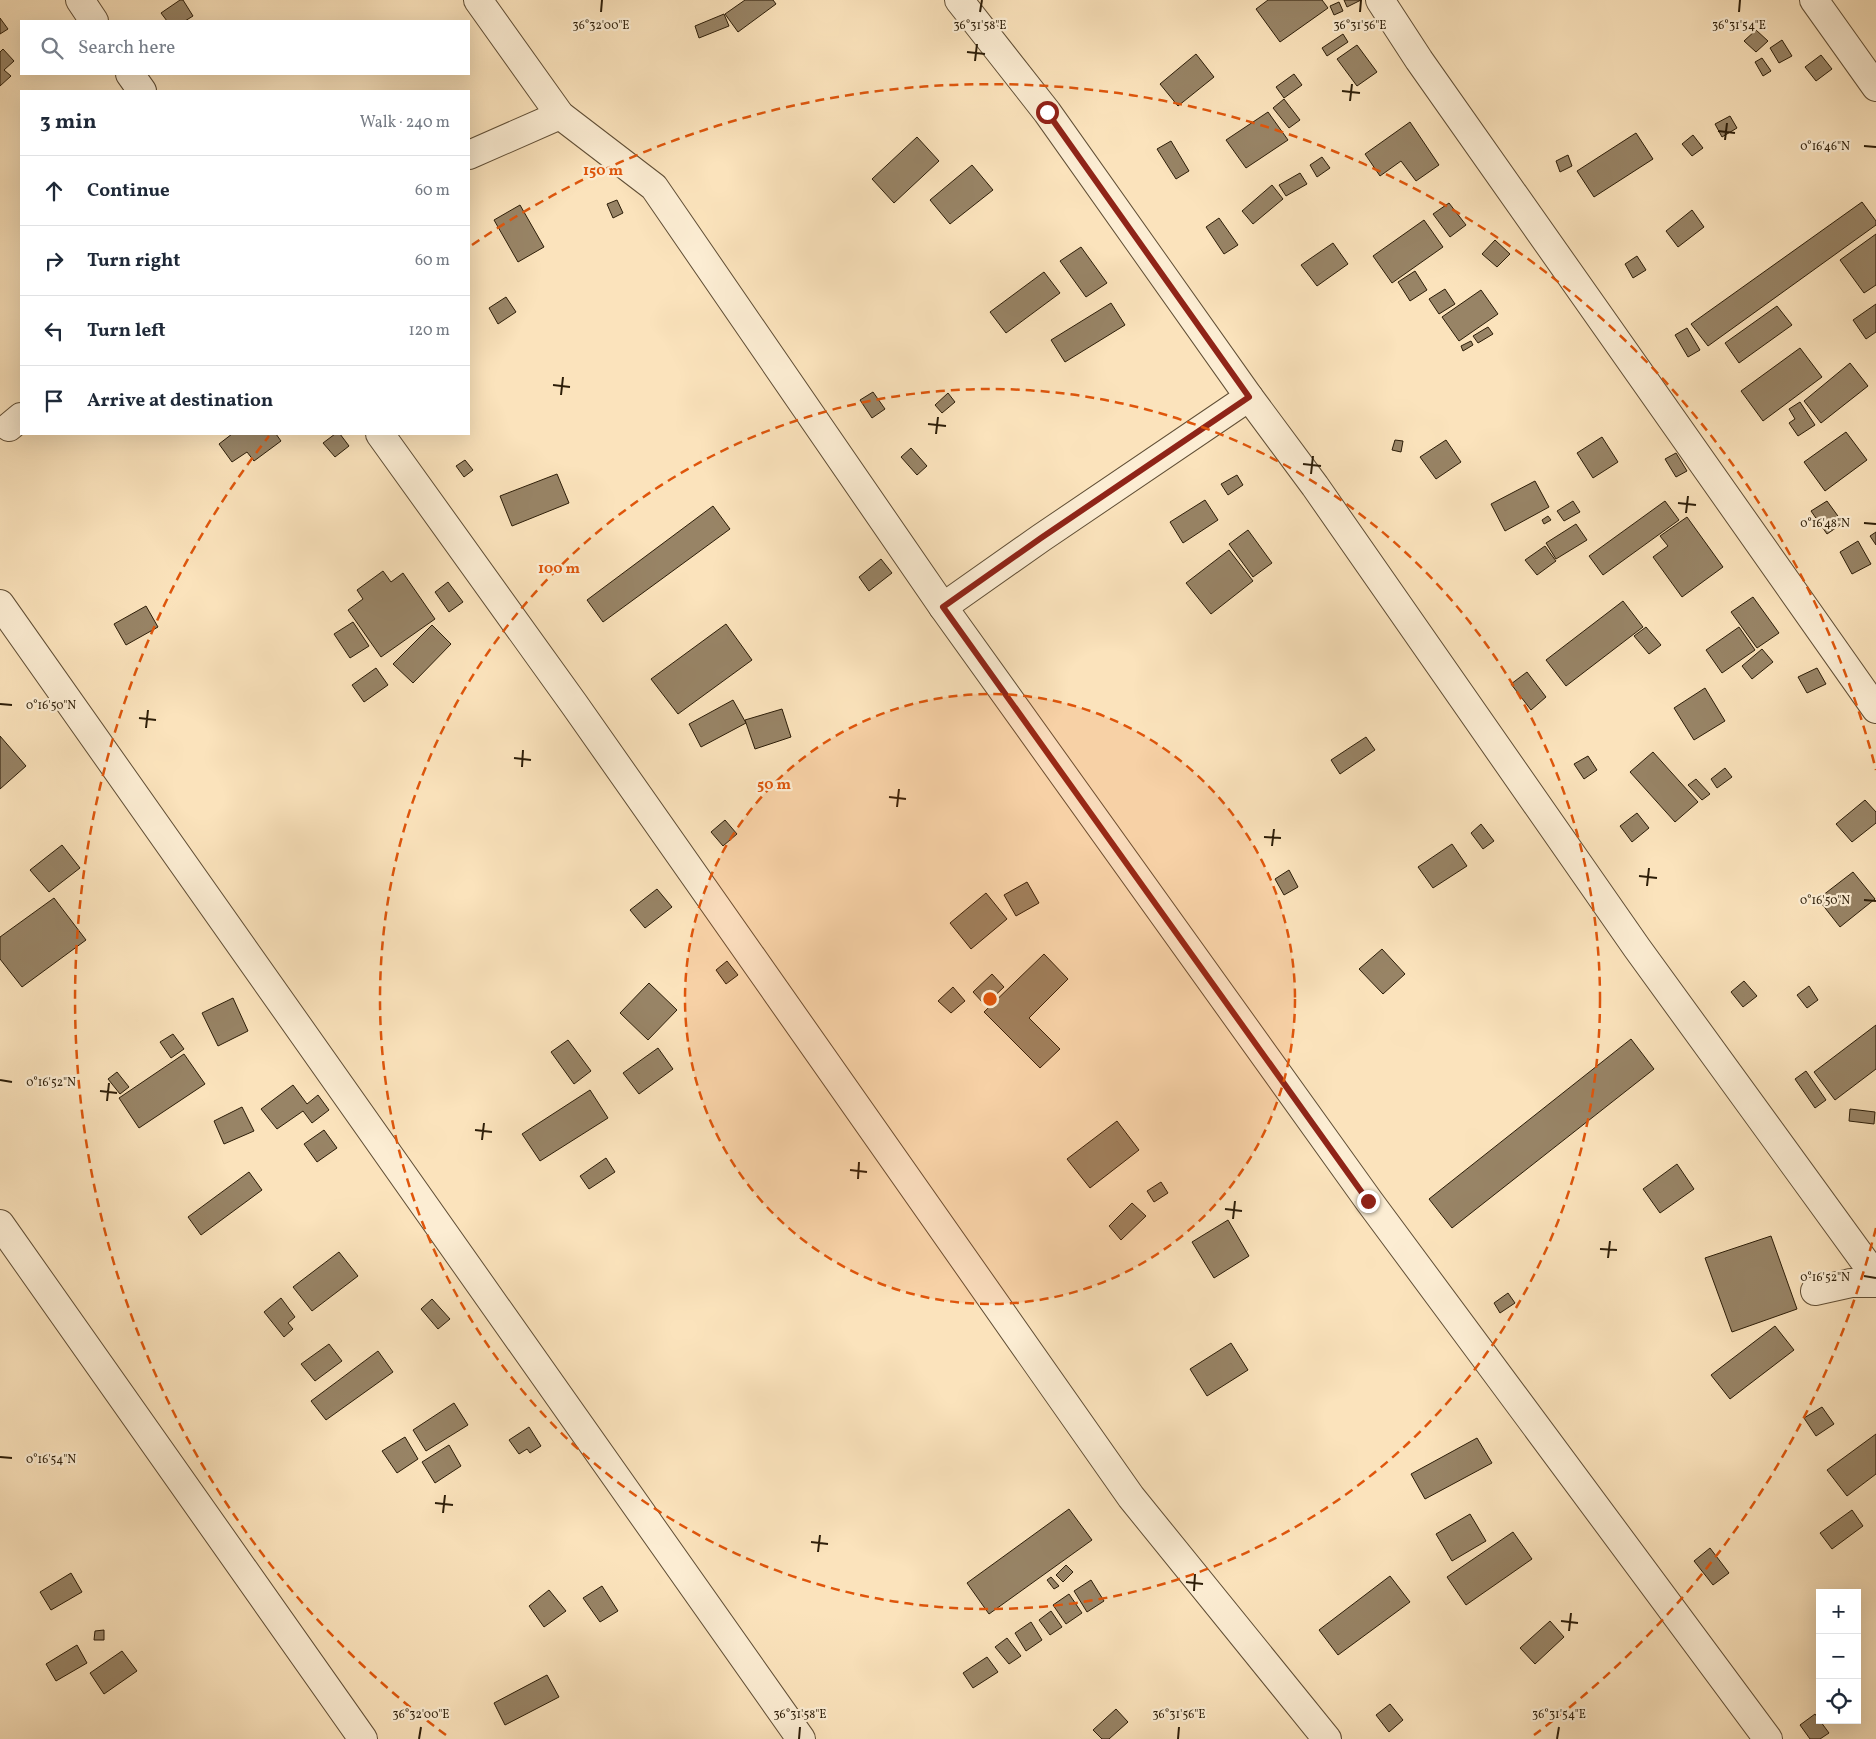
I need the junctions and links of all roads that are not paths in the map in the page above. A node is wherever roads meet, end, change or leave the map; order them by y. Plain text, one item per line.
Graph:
1 (80, 0) edge
2 (478, 0) edge
3 (959, 0) edge
4 (1380, 0) edge
5 (1814, 0) edge
6 (93, 20) edge
7 (131, 75) edge
8 (1876, 87) edge
9 (141, 90) edge
10 (560, 115) junction
11 (470, 155) edge
12 (1249, 397) junction
13 (381, 435) edge
14 (0, 604) edge
15 (943, 607) junction
16 (1876, 709) edge
17 (0, 1224) edge
18 (1876, 1277) edge
19 (1876, 1283) edge
20 (1815, 1292) dead end
21 (363, 1739) edge
22 (801, 1739) edge
23 (1328, 1739) edge
24 (1768, 1739) edge

1 - 6 street
2 - 10 street
3 - 12 street
4 - 16 street
5 - 8 street
7 - 9 street
10 - 11 street
10 - 15 street
12 - 15 street
12 - 18 street
13 - 23 street
14 - 22 street
15 - 24 street
17 - 21 street
19 - 20 street

